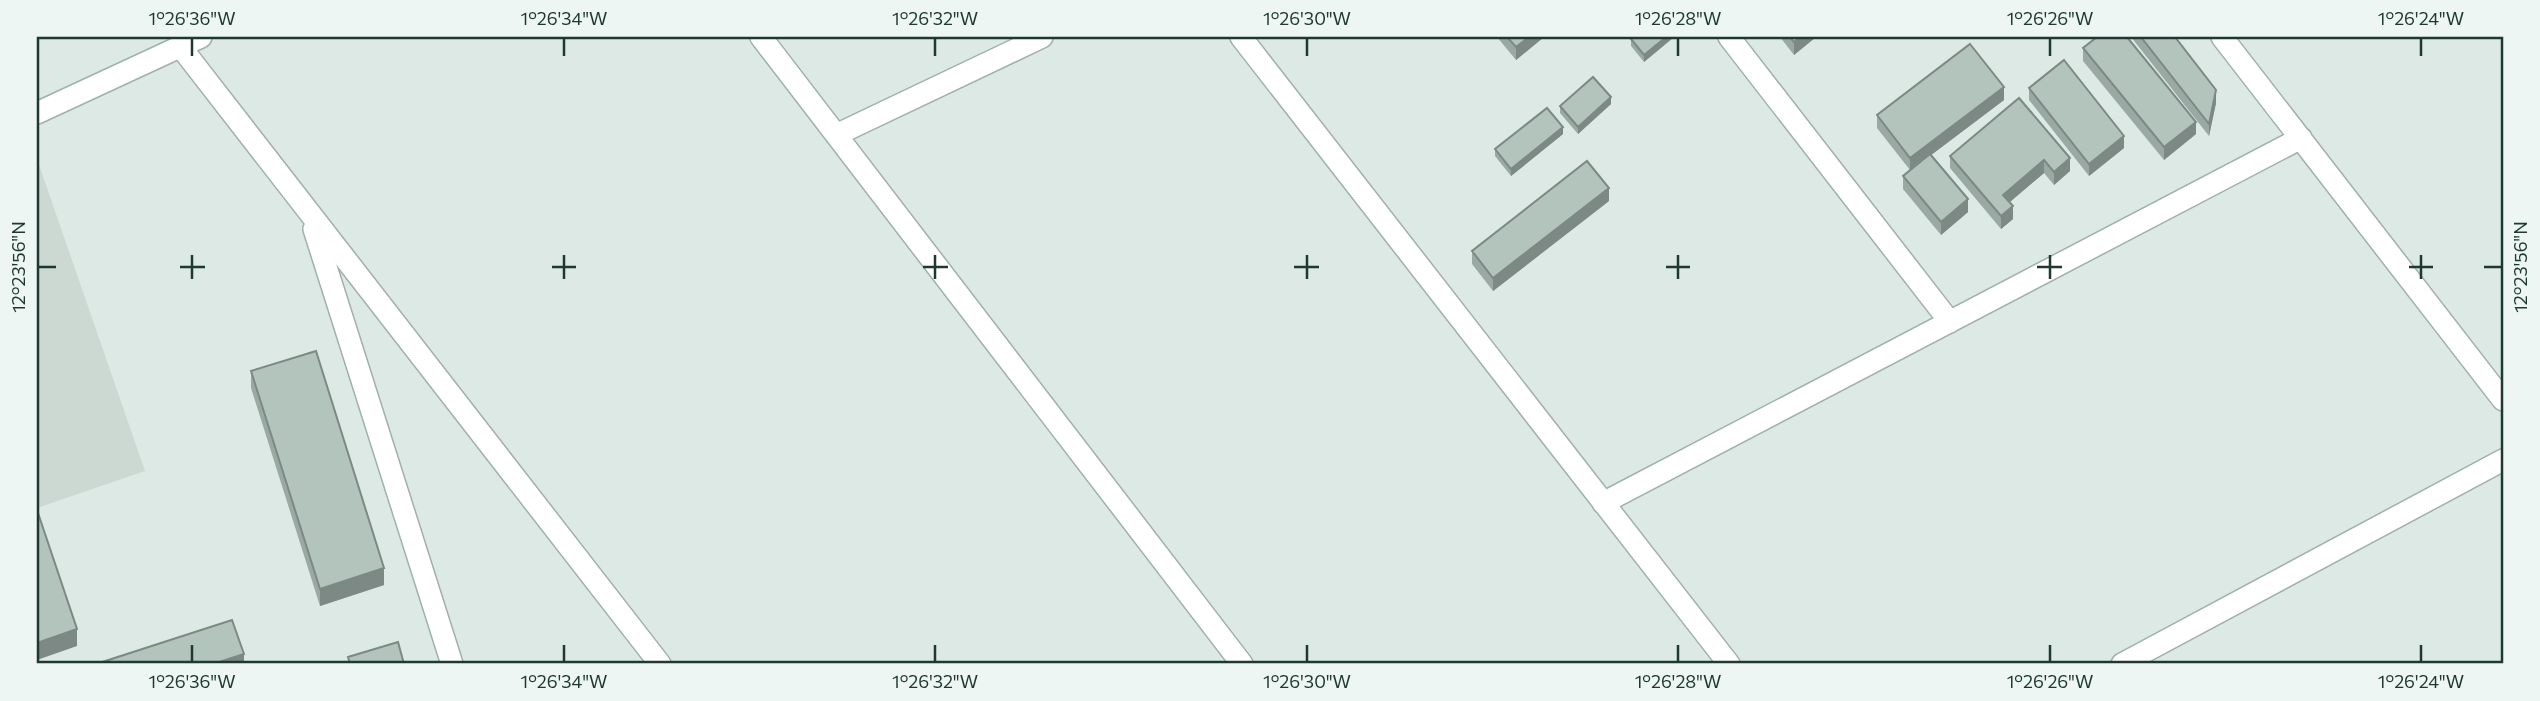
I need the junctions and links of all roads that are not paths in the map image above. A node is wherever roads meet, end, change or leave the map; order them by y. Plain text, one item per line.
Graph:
1 (201, 37) edge
2 (761, 37) edge
3 (1042, 37) edge
4 (1241, 37) edge
5 (1729, 37) edge
6 (2222, 37) edge
7 (180, 46) junction
8 (37, 113) edge
9 (836, 135) junction
10 (2301, 138) junction
11 (310, 214) junction
12 (1950, 322) junction
13 (2503, 400) edge
14 (2503, 460) edge
15 (1603, 503) junction
16 (452, 664) edge
17 (660, 664) edge
18 (1242, 664) edge
19 (1729, 664) edge
20 (2122, 664) edge

1 - 7 street
2 - 9 street
3 - 9 street
4 - 15 street
5 - 12 street
6 - 10 street
7 - 8 street
7 - 11 street
9 - 18 street
10 - 12 street
10 - 13 street
11 - 16 street
11 - 17 street
12 - 15 street
14 - 20 street
15 - 19 street

